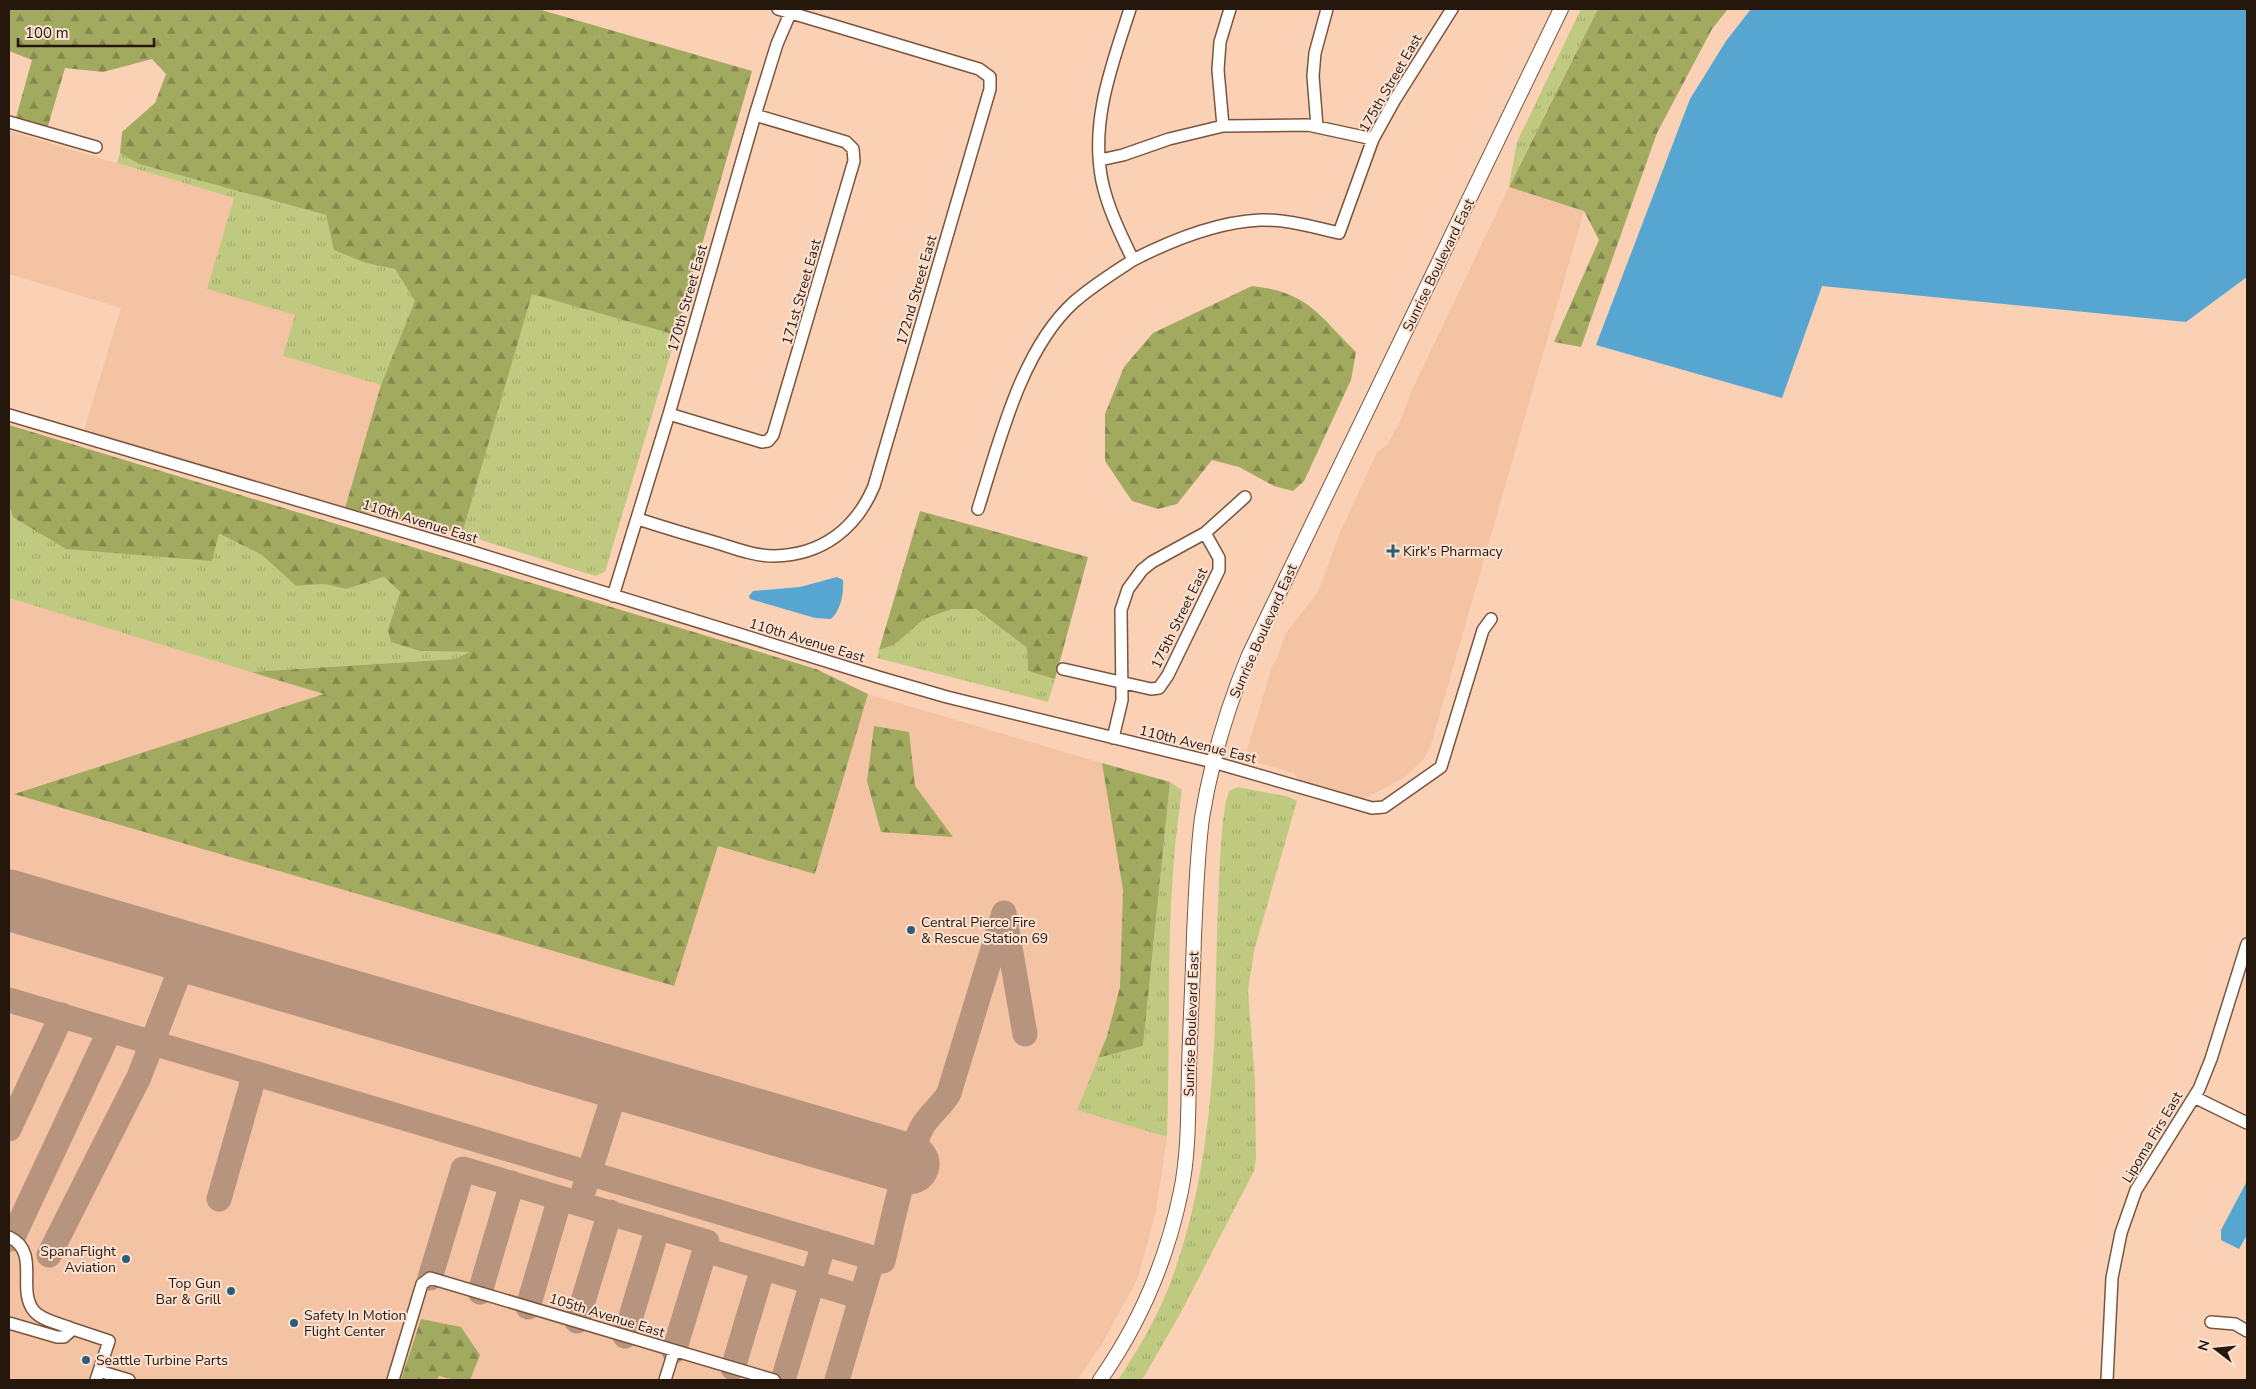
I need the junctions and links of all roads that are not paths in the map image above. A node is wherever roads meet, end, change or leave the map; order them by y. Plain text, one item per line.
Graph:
1 (778, 9) edge
2 (1130, 9) edge
3 (1230, 9) edge
4 (1327, 9) edge
5 (1452, 9) edge
6 (1562, 9) edge
7 (791, 10) edge
8 (755, 115) junction
9 (9, 122) edge
10 (1223, 126) junction
11 (1317, 127) junction
12 (1373, 139) junction
13 (96, 147) dead end
14 (1100, 160) junction
15 (1133, 260) junction
16 (669, 414) junction
17 (9, 415) edge
18 (1245, 497) dead end
19 (978, 509) dead end
20 (638, 519) junction
21 (1205, 533) junction
22 (614, 596) junction
23 (1491, 619) dead end
24 (1063, 669) dead end
25 (1123, 684) junction
26 (1113, 738) junction
27 (1213, 762) junction
28 (2247, 944) edge
29 (2194, 1097) junction
30 (2247, 1123) edge
31 (9, 1237) edge
32 (2211, 1322) dead end
33 (9, 1323) edge
34 (73, 1329) junction
35 (2247, 1330) edge
36 (674, 1351) junction
37 (98, 1376) edge
38 (129, 1380) edge
39 (393, 1380) edge
40 (665, 1380) edge
41 (774, 1380) edge
42 (1100, 1380) edge
43 (2107, 1380) edge

1 - 7 street
2 - 14 street
3 - 10 street
4 - 11 street
5 - 12 street, 175th Street East
6 - 27 main road, Sunrise Boulevard East
7 - 8 street, 170th Street East
7 - 20 street, 172nd Street East
8 - 16 street, 170th Street East
8 - 16 street, 171st Street East
9 - 13 street
10 - 11 street
10 - 14 street
11 - 12 street
12 - 15 street, 175th Street East
14 - 15 street
15 - 19 street
16 - 20 street, 170th Street East
17 - 22 street, 110th Avenue East
18 - 21 street
20 - 22 street, 170th Street East
21 - 25 street
21 - 25 street, 175th Street East
22 - 26 street, 110th Avenue East
23 - 27 street, 110th Avenue East
24 - 25 street
25 - 26 street
26 - 27 street, 110th Avenue East
27 - 42 main road, Sunrise Boulevard East
28 - 29 street, Lipoma Firs East
29 - 30 street
29 - 43 street, Lipoma Firs East
31 - 34 street
32 - 35 street
33 - 34 street
34 - 37 street
36 - 39 street, 105th Avenue East
36 - 40 street
36 - 41 street, 105th Avenue East
37 - 38 street

